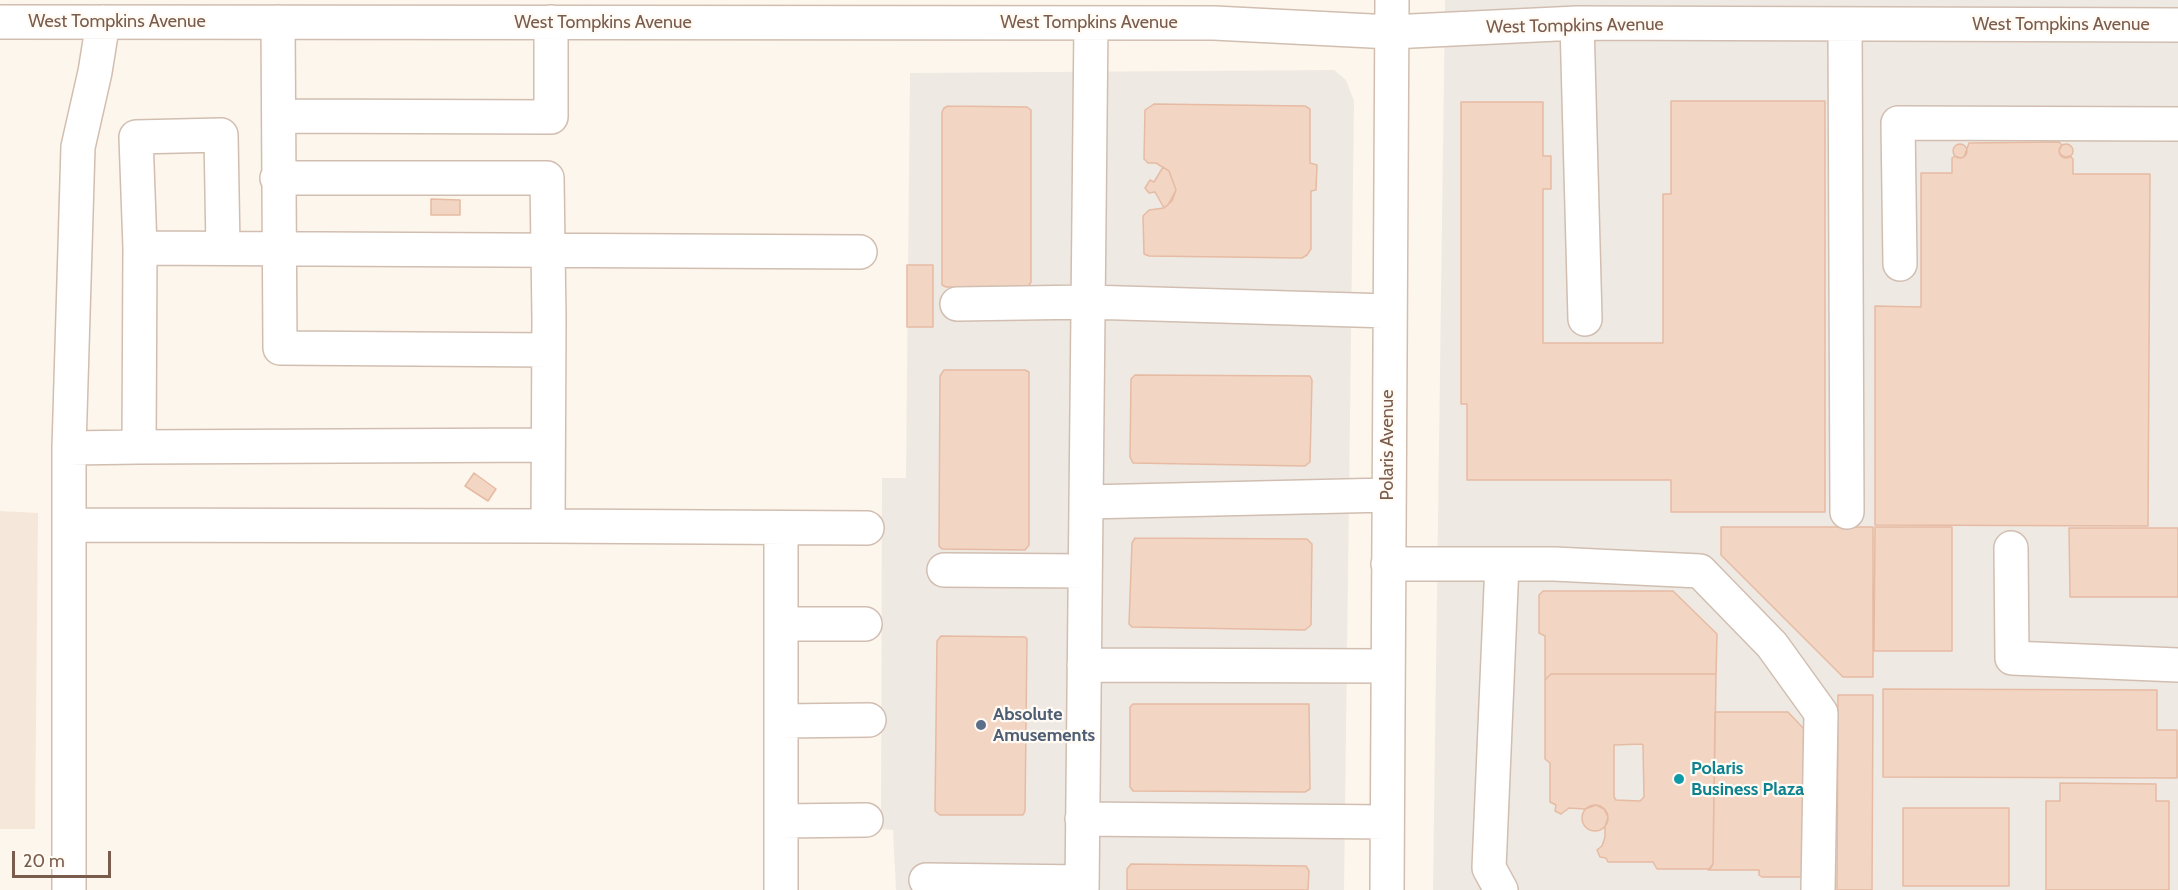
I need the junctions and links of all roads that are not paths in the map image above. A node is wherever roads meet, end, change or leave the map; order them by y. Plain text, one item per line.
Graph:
1 (917, 11) edge
2 (258, 15) edge
3 (1392, 16) edge
4 (0, 22) edge
5 (103, 22) junction
6 (551, 22) junction
7 (1091, 23) junction
8 (1577, 23) junction
9 (1845, 24) junction
10 (2178, 25) edge
11 (279, 116) junction
12 (2178, 124) edge
13 (277, 178) junction
14 (140, 248) junction
15 (223, 248) junction
16 (279, 249) junction
17 (548, 250) junction
18 (860, 252) dead end
19 (1900, 264) dead end
20 (1088, 302) junction
21 (957, 304) dead end
22 (1389, 311) junction
23 (1585, 319) dead end
24 (549, 350) junction
25 (549, 445) junction
26 (139, 447) junction
27 (69, 448) junction
28 (1388, 495) junction
29 (1086, 502) junction
30 (1847, 512) dead end
31 (69, 525) junction
32 (549, 526) junction
33 (781, 528) junction
34 (867, 528) dead end
35 (2011, 548) dead end
36 (1388, 564) junction
37 (1502, 564) junction
38 (944, 570) dead end
39 (1085, 571) junction
40 (781, 624) junction
41 (865, 624) dead end
42 (1084, 664) junction
43 (2178, 665) edge
44 (1387, 666) junction
45 (869, 720) dead end
46 (781, 721) junction
47 (1082, 819) junction
48 (866, 820) dead end
49 (781, 821) junction
50 (1387, 822) junction
51 (926, 880) dead end
52 (1082, 886) edge
53 (69, 890) edge
54 (781, 890) edge
55 (1387, 890) edge
56 (1501, 890) edge
57 (1818, 890) edge

1 - 6 street, West Tompkins Avenue
1 - 7 street, West Tompkins Avenue
2 - 5 street, West Tompkins Avenue
2 - 6 street, West Tompkins Avenue
2 - 11 street
3 - 7 street, West Tompkins Avenue
3 - 8 street, West Tompkins Avenue
3 - 22 street, Polaris Avenue
4 - 5 street, West Tompkins Avenue
5 - 27 street
6 - 11 street
7 - 20 street
8 - 9 street, West Tompkins Avenue
8 - 23 street
9 - 10 street, West Tompkins Avenue
9 - 30 street
11 - 13 street
12 - 19 street
13 - 16 street
13 - 17 street
14 - 15 street
14 - 15 street
14 - 26 street
15 - 16 street
16 - 17 street
16 - 24 street
17 - 18 street
17 - 24 street
20 - 21 street
20 - 22 street
20 - 29 street
22 - 28 street, Polaris Avenue
24 - 25 street
25 - 26 street
25 - 32 street
26 - 27 street
27 - 31 street
28 - 29 street
28 - 36 street, Polaris Avenue
29 - 39 street
31 - 32 street
31 - 53 street
32 - 33 street
33 - 34 street
33 - 40 street
35 - 43 street
36 - 37 street
36 - 44 street, Polaris Avenue
37 - 56 street
37 - 57 street
38 - 39 street
39 - 42 street
40 - 41 street
40 - 46 street
42 - 44 street
42 - 47 street
44 - 50 street, Polaris Avenue
45 - 46 street
46 - 49 street
47 - 50 street
47 - 52 street
48 - 49 street
49 - 54 street
50 - 55 street, Polaris Avenue
51 - 52 street

